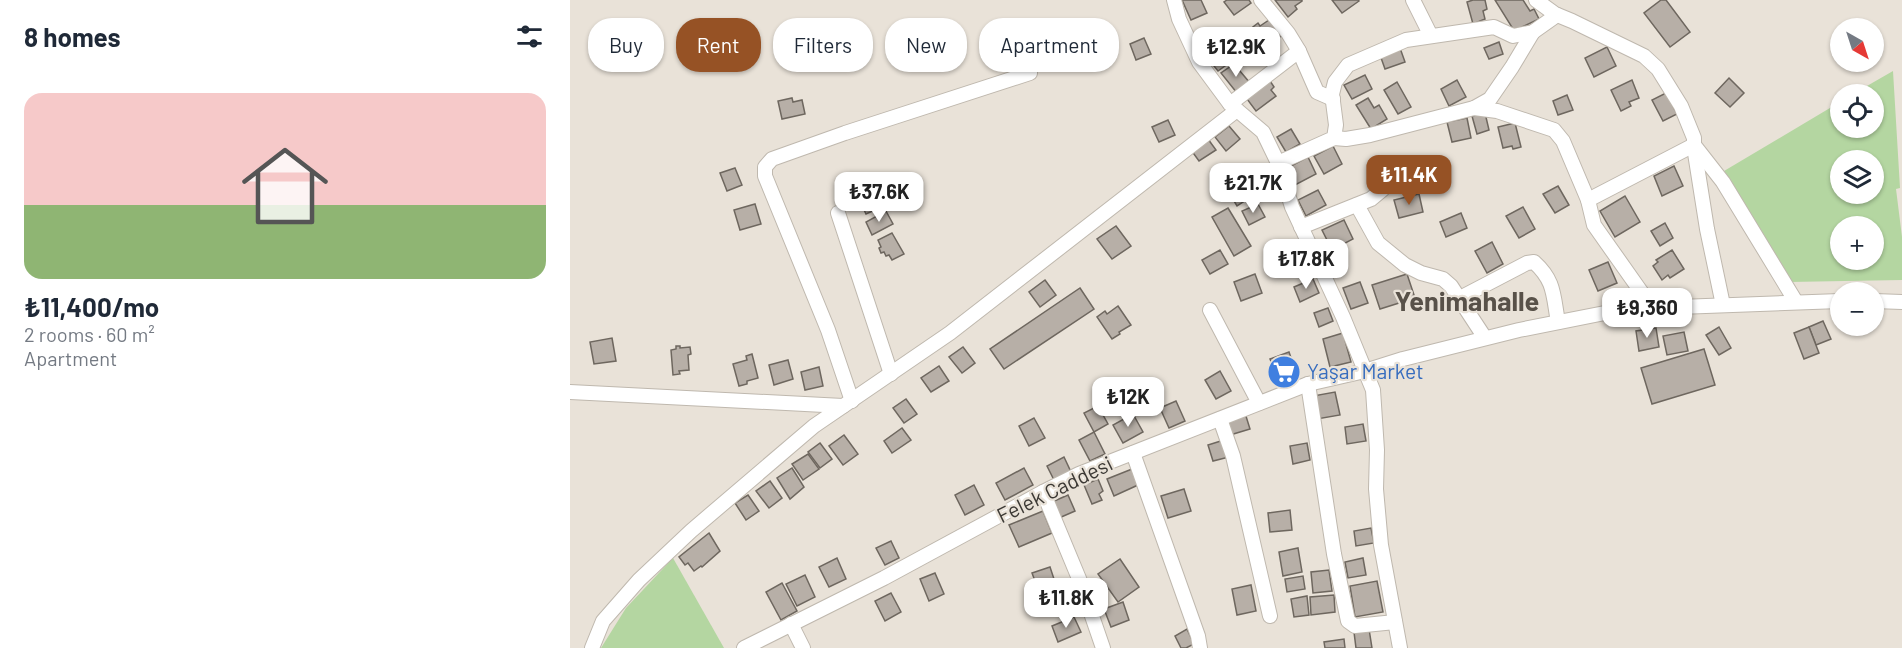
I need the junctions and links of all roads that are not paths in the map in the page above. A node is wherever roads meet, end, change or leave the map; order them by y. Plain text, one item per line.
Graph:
1 (1174, 0) edge
2 (1261, 0) edge
3 (1413, 0) edge
4 (1536, 0) edge
5 (1557, 15) junction
6 (1533, 32) junction
7 (1431, 36) junction
8 (1299, 51) junction
9 (1030, 73) dead end
10 (1333, 99) junction
11 (1233, 107) junction
12 (1474, 108) junction
13 (1334, 138) junction
14 (1694, 145) junction
15 (1278, 163) junction
16 (1383, 189) dead end
17 (1588, 200) junction
18 (1357, 205) junction
19 (838, 213) dead end
20 (1301, 227) junction
21 (1460, 298) junction
22 (1830, 301) edge
23 (1884, 301) edge
24 (1796, 302) junction
25 (1902, 302) edge
26 (1723, 305) junction
27 (1650, 308) junction
28 (1210, 310) dead end
29 (1558, 322) junction
30 (1485, 338) junction
31 (1365, 371) junction
32 (891, 374) junction
33 (1308, 384) junction
34 (570, 392) edge
35 (1259, 403) junction
36 (847, 404) junction
37 (1220, 419) junction
38 (1133, 453) junction
39 (1043, 492) junction
40 (1270, 616) dead end
41 (1395, 622) junction
42 (791, 624) junction
43 (592, 648) edge
44 (744, 648) edge
45 (803, 648) edge
46 (1103, 648) edge
47 (1200, 648) edge
48 (1400, 648) edge

1 - 11 street
2 - 8 street
3 - 7 street
4 - 5 street
5 - 6 street
5 - 14 street
6 - 7 street
6 - 12 street
7 - 10 street
8 - 10 street
8 - 11 street
9 - 36 street
10 - 13 street
11 - 15 street
11 - 32 street
12 - 13 street
12 - 17 street
13 - 15 street
14 - 17 street
14 - 24 street
14 - 26 street
15 - 20 street
16 - 18 street
17 - 27 street
18 - 20 street
18 - 21 street
19 - 32 street
20 - 31 street
21 - 29 street
21 - 30 street
22 - 24 street, Felek Caddesi
23 - 25 street
24 - 26 street, Felek Caddesi
26 - 27 street, Felek Caddesi
27 - 29 street, Felek Caddesi
28 - 35 street
29 - 30 street, Felek Caddesi
30 - 31 street, Felek Caddesi
31 - 33 street, Felek Caddesi
31 - 41 street
32 - 36 street
33 - 35 street, Felek Caddesi
33 - 41 street
34 - 36 street
35 - 37 street, Felek Caddesi
36 - 43 street
37 - 38 street, Felek Caddesi
37 - 40 street
38 - 39 street, Felek Caddesi
38 - 47 street
39 - 42 street, Felek Caddesi
39 - 46 street
41 - 48 street
42 - 44 street, Felek Caddesi
42 - 45 street

